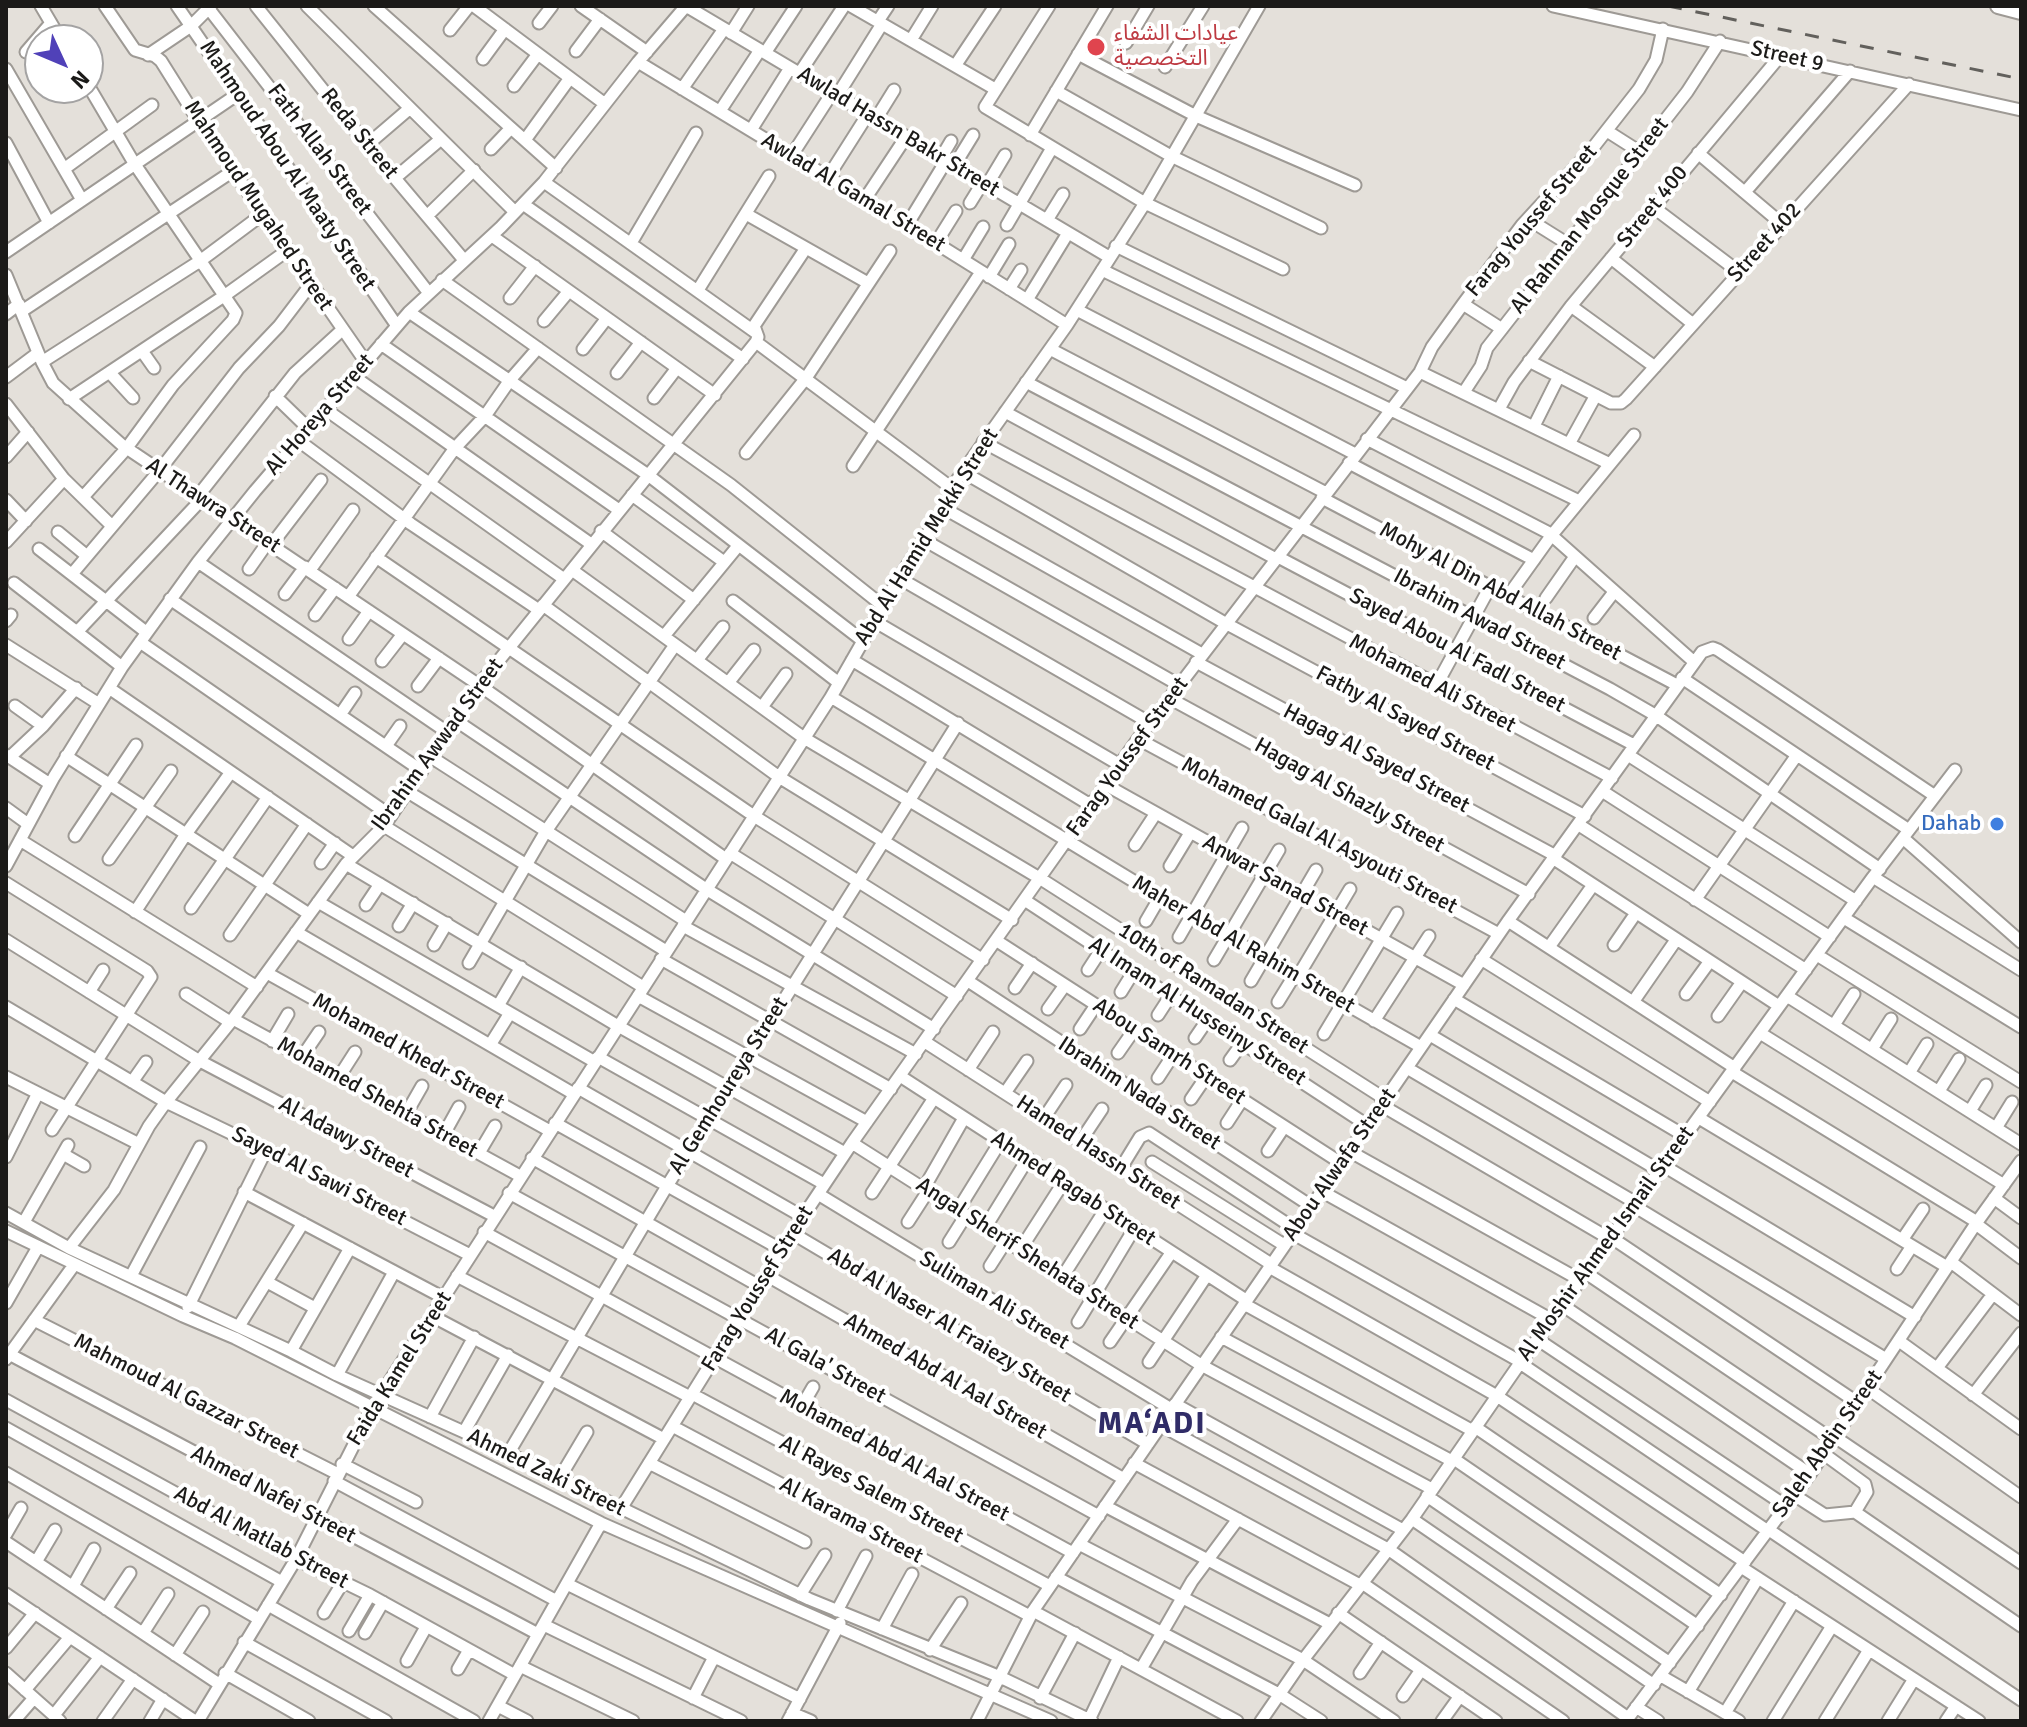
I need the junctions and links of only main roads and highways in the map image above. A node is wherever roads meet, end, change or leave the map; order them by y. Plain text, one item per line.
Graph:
1 (2003, 7) edge
2 (2021, 12) edge

1 - 2 main road

